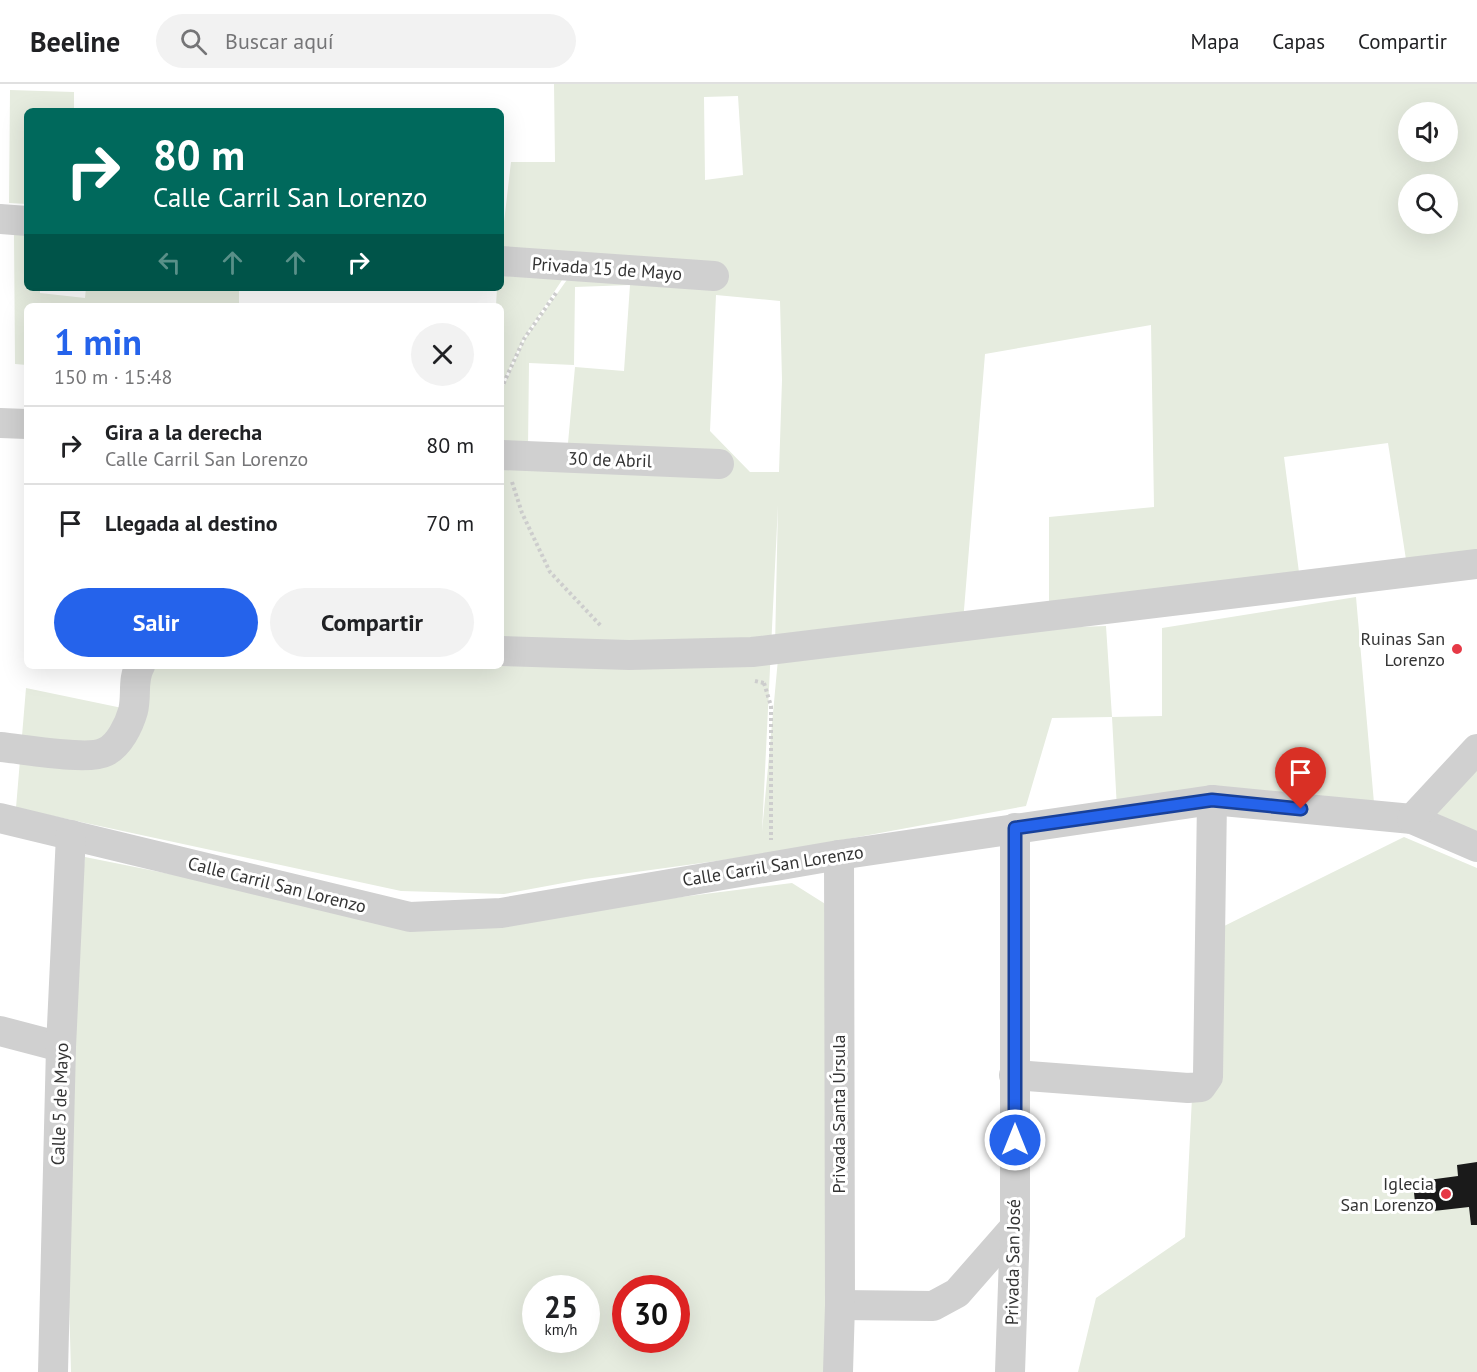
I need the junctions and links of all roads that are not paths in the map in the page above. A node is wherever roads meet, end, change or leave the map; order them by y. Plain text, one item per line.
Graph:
1 (0, 219) edge
2 (24, 221) edge
3 (504, 261) edge
4 (714, 276) dead end
5 (0, 423) edge
6 (24, 424) edge
7 (504, 455) edge
8 (719, 464) dead end
9 (1477, 564) edge
10 (504, 651) edge
11 (138, 669) edge
12 (0, 747) edge
13 (1477, 749) edge
14 (1212, 800) junction
15 (0, 818) edge
16 (1412, 819) junction
17 (1015, 828) junction
18 (71, 835) junction
19 (1477, 847) edge
20 (839, 855) junction
21 (0, 1031) edge
22 (61, 1047) junction
23 (1014, 1075) junction
24 (1015, 1227) junction
25 (840, 1305) junction
26 (53, 1372) edge
27 (838, 1372) edge
28 (1010, 1372) edge

1 - 2 street
3 - 4 street, Privada 15 de Mayo
5 - 6 street
7 - 8 street, 30 de Abril
9 - 10 street
11 - 12 street
13 - 16 street
14 - 16 street, Calle Carril San Lorenzo
14 - 17 street, Calle Carril San Lorenzo
14 - 23 street
15 - 18 street, Calle Carril San Lorenzo
16 - 19 street, Calle Carril San Lorenzo
17 - 20 street, Calle Carril San Lorenzo
17 - 23 street, Privada San José
18 - 20 street, Calle Carril San Lorenzo
18 - 22 street, Calle 5 de Mayo
20 - 25 street, Privada Santa Úrsula
21 - 22 street
22 - 26 street, Calle 5 de Mayo
23 - 24 street, Privada San José
24 - 25 street
24 - 28 street, Privada San José
25 - 27 street, Privada Santa Úrsula

